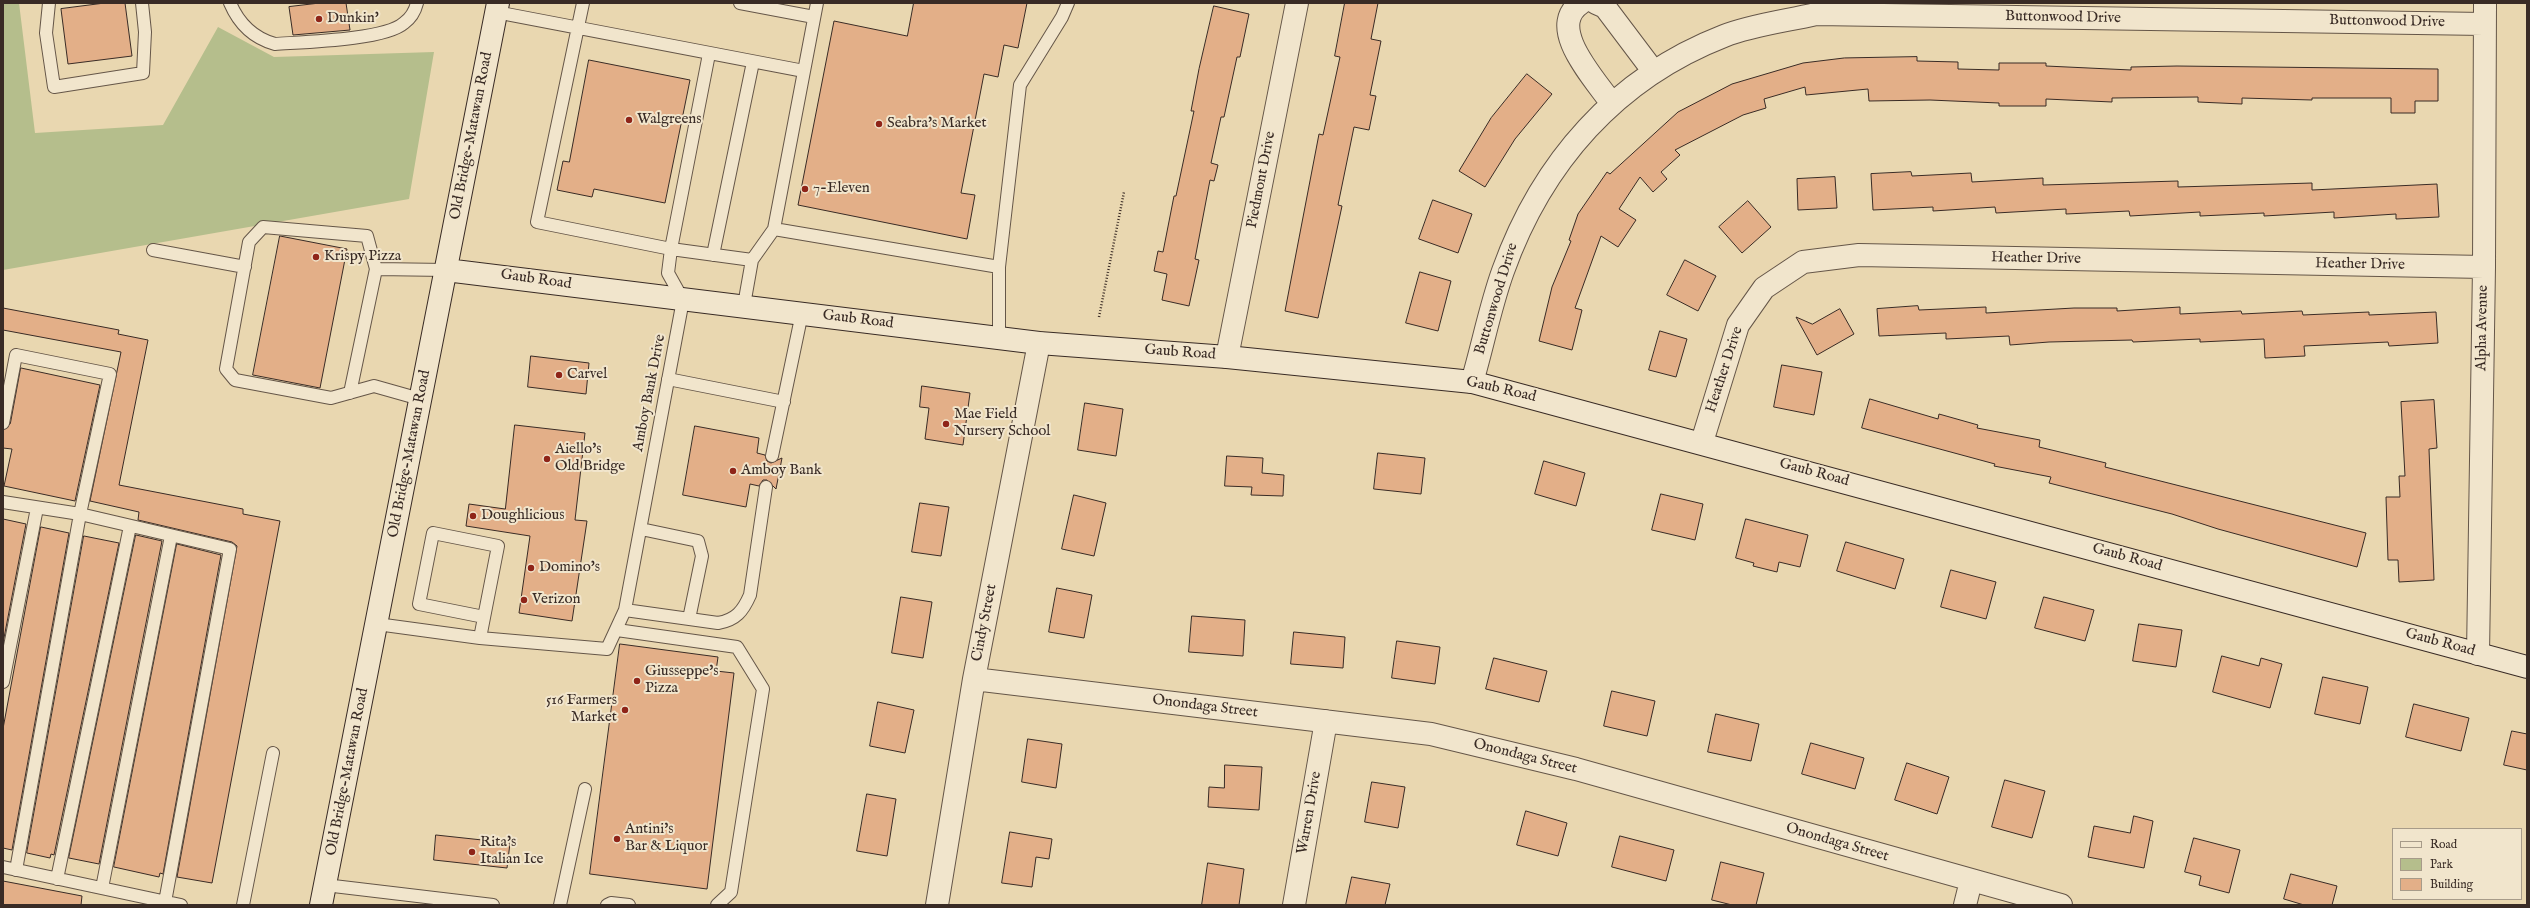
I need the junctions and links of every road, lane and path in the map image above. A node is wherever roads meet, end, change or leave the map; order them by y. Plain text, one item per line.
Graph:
1 (49, 3) edge
2 (142, 3) edge
3 (230, 3) edge
4 (417, 3) edge
5 (583, 3) edge
6 (740, 3) edge
7 (817, 3) edge
8 (1068, 3) edge
9 (1297, 3) edge
10 (1582, 3) edge
11 (1596, 3) edge
12 (497, 8) edge
13 (2484, 13) edge
14 (814, 16) junction
15 (578, 29) junction
16 (709, 54) junction
17 (753, 62) junction
18 (804, 71) junction
19 (1654, 72) junction
20 (1612, 104) junction
21 (1124, 192) dead end
22 (774, 229) junction
23 (671, 249) junction
24 (153, 250) dead end
25 (713, 256) junction
26 (752, 260) junction
27 (245, 267) junction
28 (999, 267) junction
29 (2484, 267) junction
30 (376, 269) junction
31 (446, 270) junction
32 (683, 300) junction
33 (744, 305) junction
34 (802, 313) junction
35 (1099, 317) dead end
36 (998, 338) junction
37 (1039, 343) junction
38 (1227, 357) junction
39 (668, 379) junction
40 (1472, 382) junction
41 (350, 393) junction
42 (420, 399) junction
43 (784, 402) junction
44 (3, 423) edge
45 (1702, 442) junction
46 (772, 456) dead end
47 (766, 487) dead end
48 (3, 502) edge
49 (37, 508) junction
50 (80, 514) junction
51 (130, 526) junction
52 (641, 528) junction
53 (171, 536) junction
54 (625, 610) junction
55 (484, 617) junction
56 (689, 619) junction
57 (377, 624) junction
58 (617, 630) junction
59 (480, 638) junction
60 (2478, 654) junction
61 (2527, 667) edge
62 (974, 679) junction
63 (3, 682) edge
64 (1326, 721) junction
65 (273, 753) dead end
66 (585, 789) dead end
67 (3, 867) edge
68 (16, 870) junction
69 (57, 879) junction
70 (1971, 881) junction
71 (102, 888) junction
72 (323, 895) edge
73 (396, 900) edge
74 (165, 902) junction
75 (181, 905) edge
76 (243, 905) edge
77 (494, 905) edge
78 (560, 905) edge
79 (607, 905) edge
80 (629, 905) edge
81 (716, 905) edge
82 (937, 905) edge
83 (1294, 905) edge
84 (1965, 905) edge
85 (2061, 905) edge

1 - 2 lane
3 - 4 lane
5 - 15 lane
6 - 14 lane
7 - 14 lane
8 - 28 lane
9 - 38 street, Piedmont Drive
10 - 20 street
11 - 19 street
12 - 15 lane
12 - 31 street, Old Bridge-Matawan Road
13 - 19 street, Buttonwood Drive
13 - 29 street, Alpha Avenue
14 - 18 lane
15 - 16 lane
15 - 23 lane
16 - 17 lane
16 - 23 lane
17 - 18 lane
17 - 25 lane
18 - 22 lane
19 - 20 street, Buttonwood Drive
20 - 40 street, Buttonwood Drive
21 - 35 path
22 - 26 lane
22 - 28 lane
23 - 25 lane
23 - 32 lane
24 - 27 lane
25 - 26 lane
26 - 33 lane
27 - 30 lane
27 - 41 lane
28 - 36 lane
29 - 45 street, Heather Drive
29 - 60 street, Alpha Avenue
30 - 31 lane
30 - 41 lane
31 - 32 street, Gaub Road
31 - 42 street, Old Bridge-Matawan Road
32 - 33 street, Gaub Road
32 - 39 lane, Amboy Bank Drive
33 - 34 street, Gaub Road
34 - 36 street, Gaub Road
34 - 43 lane
36 - 37 street, Gaub Road
37 - 38 street, Gaub Road
37 - 62 street, Cindy Street
38 - 40 street, Gaub Road
39 - 43 lane
39 - 52 lane, Amboy Bank Drive
40 - 45 street, Gaub Road
41 - 42 lane
42 - 57 street, Old Bridge-Matawan Road
43 - 46 lane
44 - 50 lane
45 - 60 street, Gaub Road
47 - 56 lane
48 - 49 lane
49 - 50 lane
49 - 63 lane
50 - 51 lane
50 - 68 lane
51 - 53 lane
51 - 69 lane
52 - 54 lane, Amboy Bank Drive
52 - 56 lane
53 - 71 lane
53 - 74 lane
54 - 56 lane
54 - 58 lane, Amboy Bank Drive
55 - 55 lane
55 - 59 lane
57 - 59 lane
57 - 72 street, Old Bridge-Matawan Road
58 - 59 lane, Amboy Bank Drive
58 - 81 lane
60 - 61 street, Gaub Road
62 - 64 street, Onondaga Street
62 - 82 street, Cindy Street
64 - 70 street, Onondaga Street
64 - 83 street, Warren Drive
65 - 76 lane
66 - 78 lane
67 - 68 lane
68 - 69 lane
69 - 71 lane
70 - 84 street
70 - 85 street, Onondaga Street
71 - 74 lane
72 - 73 lane
73 - 77 lane
74 - 75 lane
79 - 80 lane

